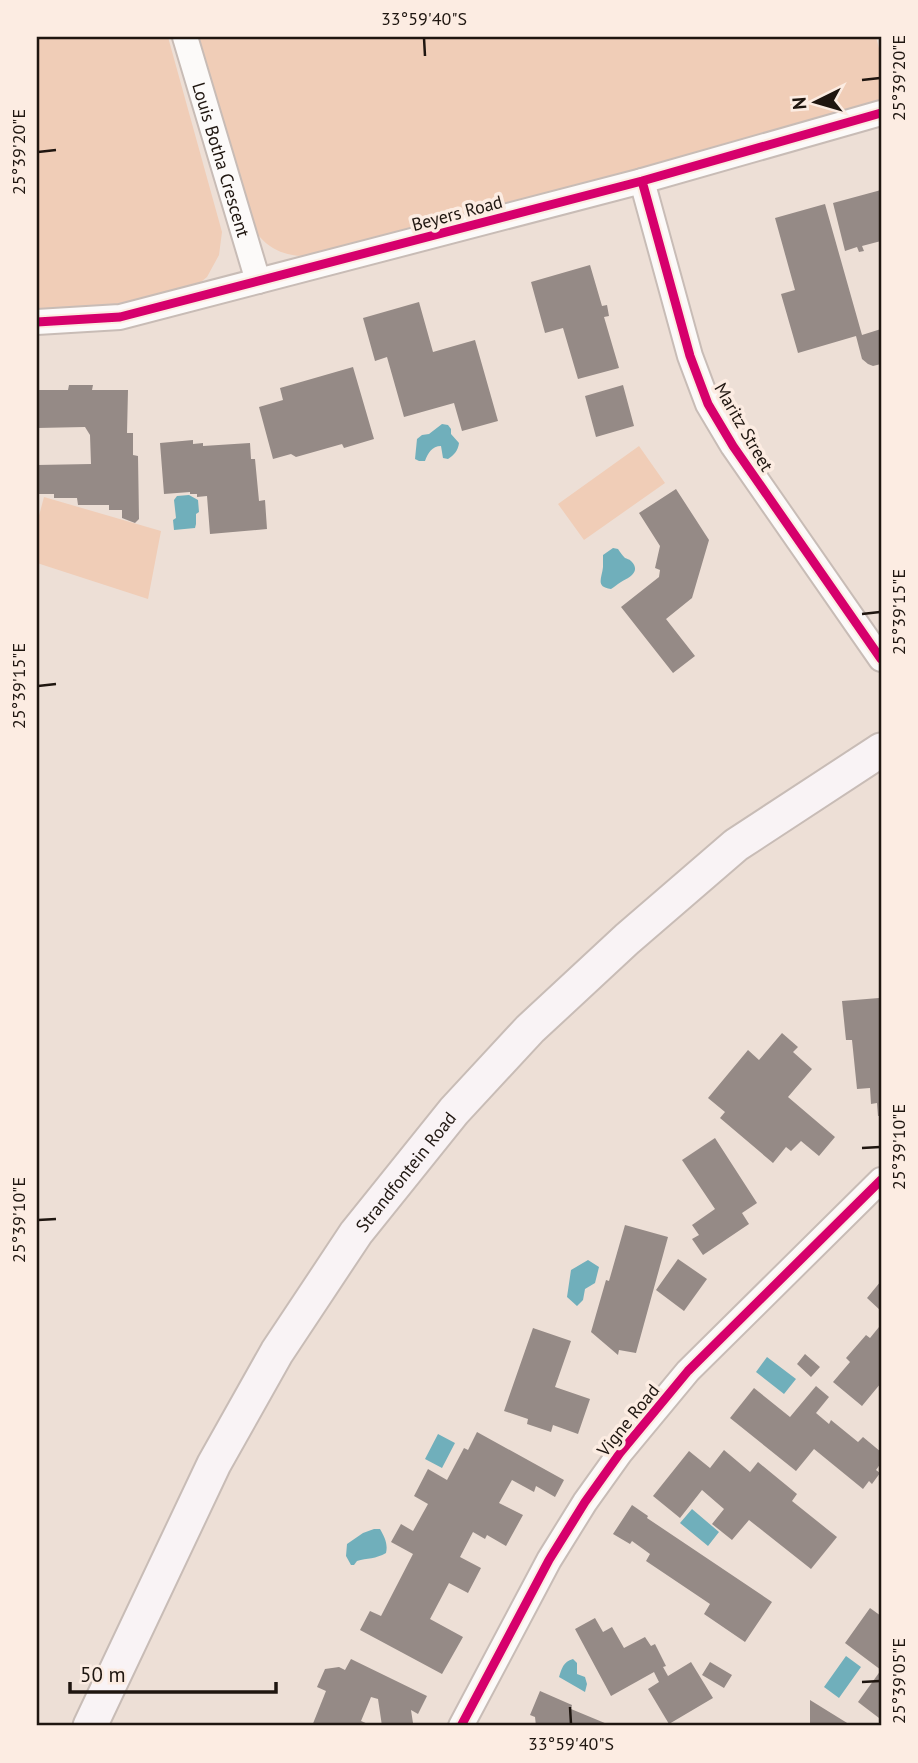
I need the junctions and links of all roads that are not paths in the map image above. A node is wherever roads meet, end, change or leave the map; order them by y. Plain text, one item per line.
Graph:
1 (185, 37) edge
2 (881, 113) edge
3 (642, 181) junction
4 (258, 281) junction
5 (37, 322) edge
6 (881, 659) edge
7 (881, 750) edge
8 (881, 1180) edge
9 (90, 1726) edge
10 (461, 1726) edge

1 - 4 street, Louis Botha Crescent
2 - 3 street, Beyers Road
3 - 4 street, Beyers Road
3 - 6 street, Maritz Street
4 - 5 street, Beyers Road
7 - 9 main road, Strandfontein Road
8 - 10 street, Vigne Road

